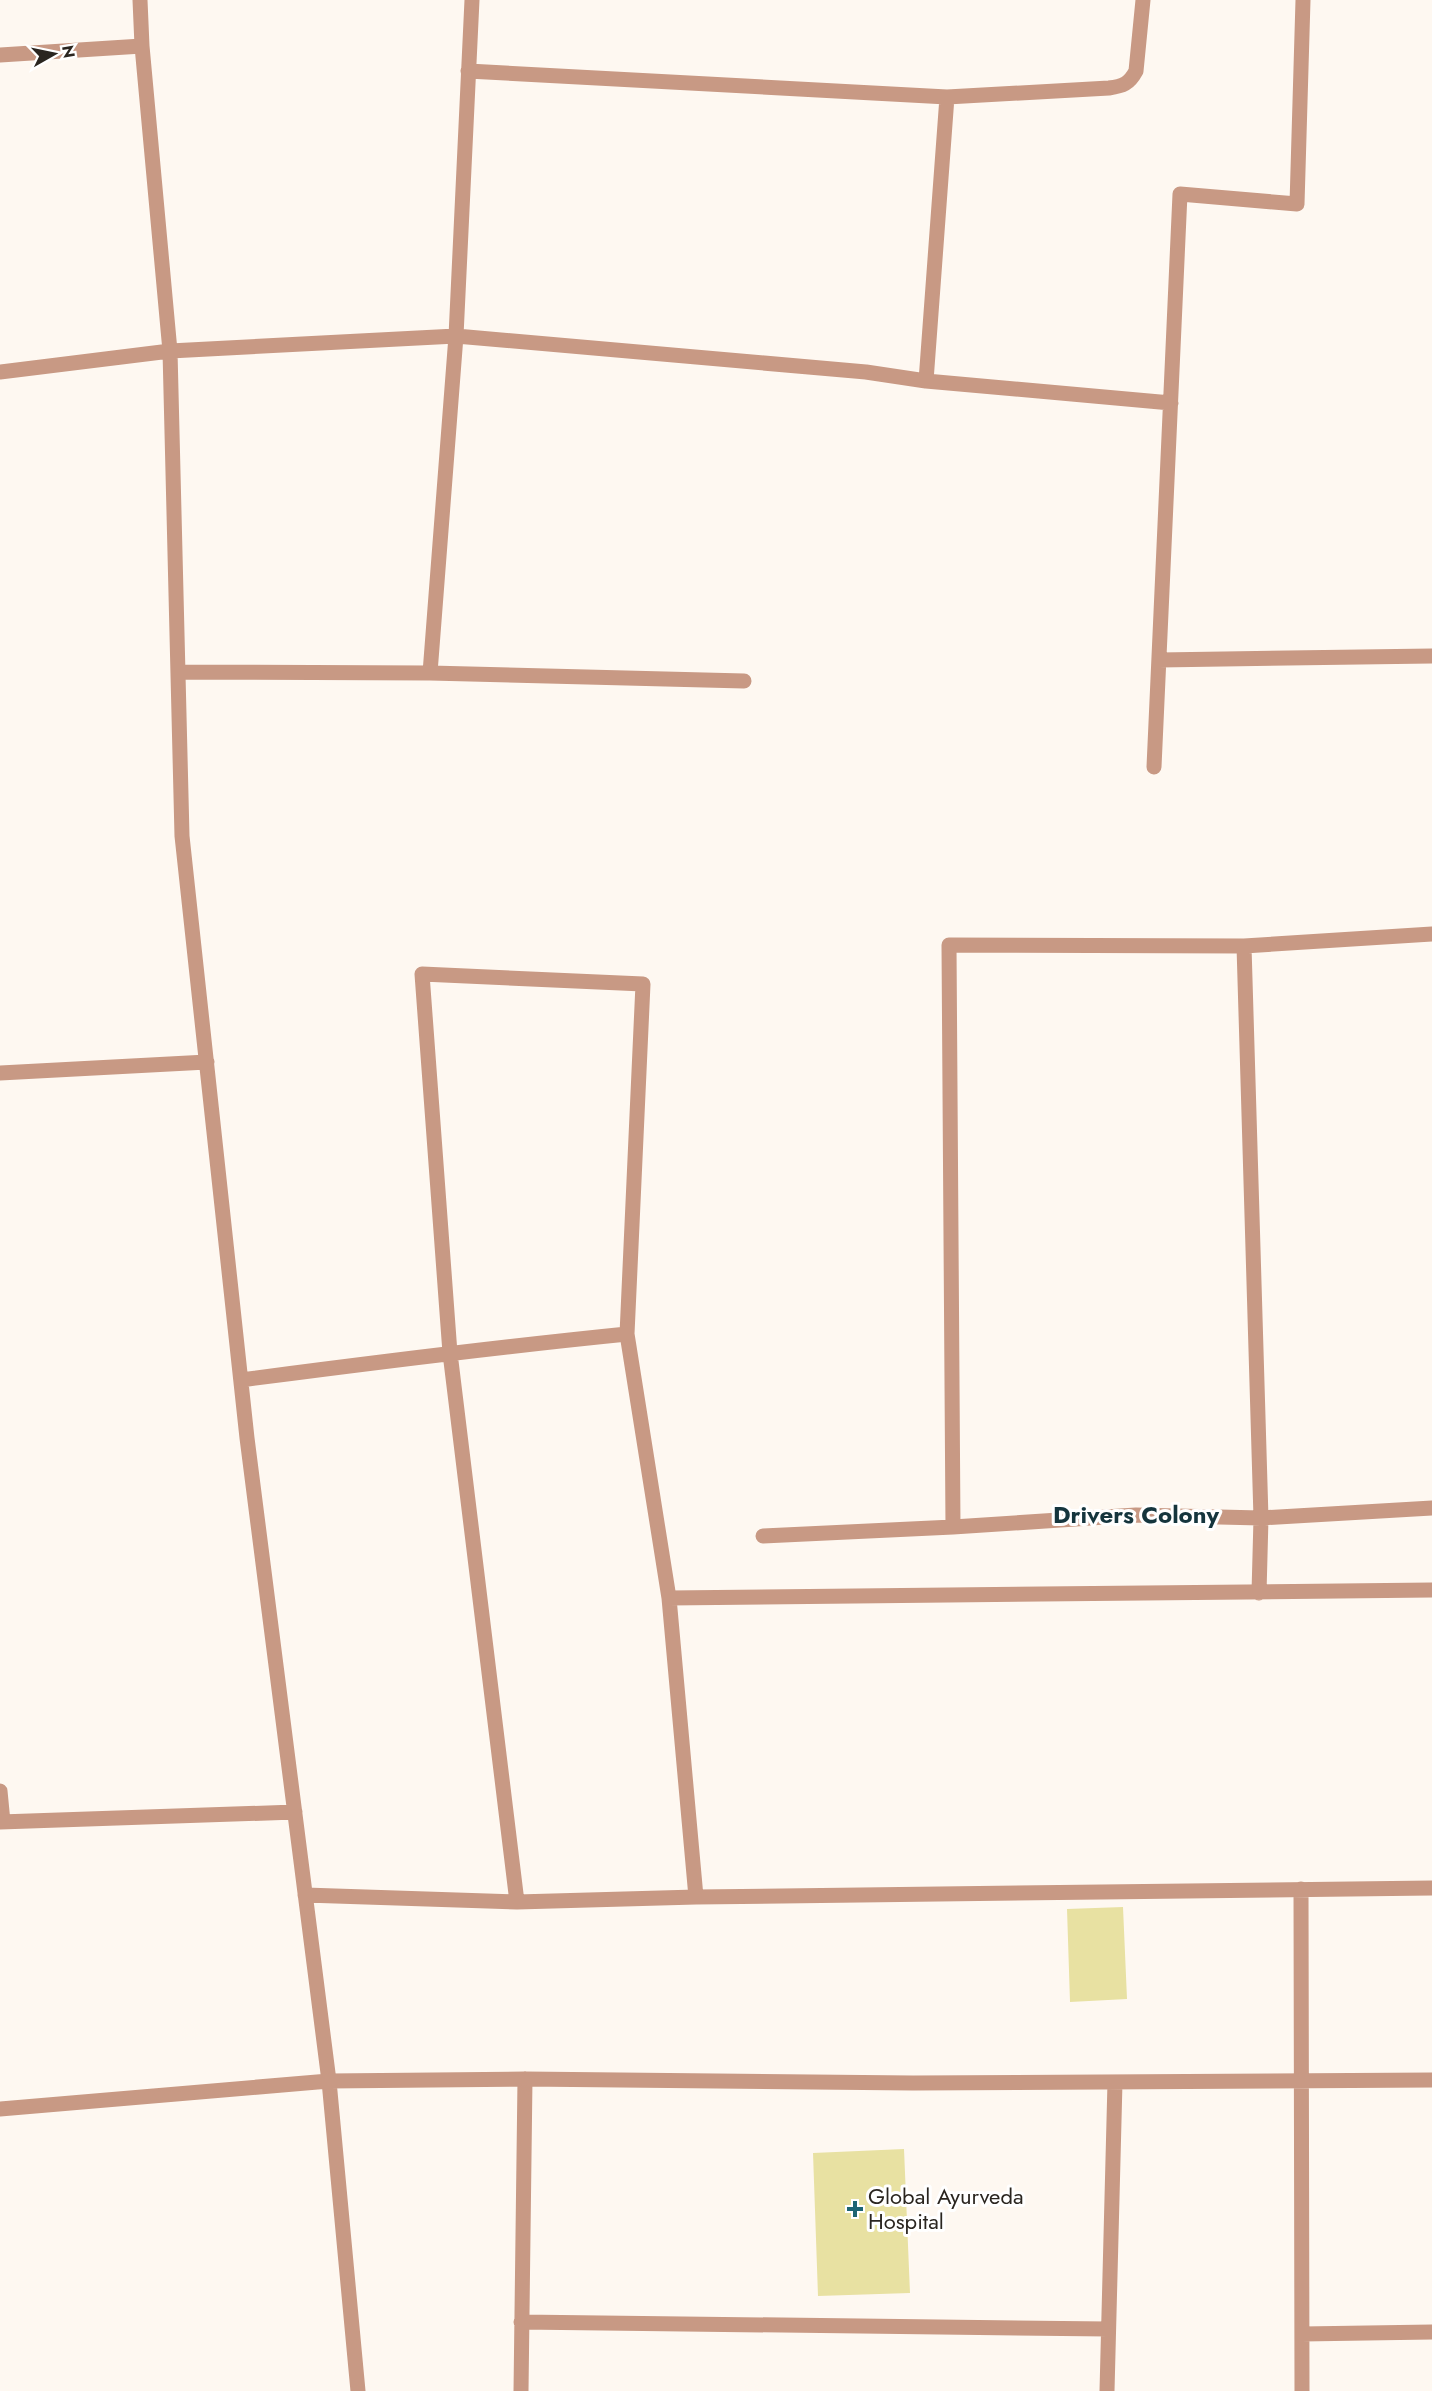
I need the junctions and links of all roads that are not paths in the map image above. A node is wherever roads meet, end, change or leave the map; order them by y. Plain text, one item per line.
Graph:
1 (140, 0) edge
2 (472, 0) edge
3 (1143, 0) edge
4 (1303, 0) edge
5 (141, 46) junction
6 (0, 55) edge
7 (468, 71) junction
8 (947, 97) junction
9 (456, 336) junction
10 (170, 351) junction
11 (0, 372) edge
12 (926, 381) junction
13 (1171, 403) junction
14 (1432, 656) edge
15 (1159, 660) junction
16 (178, 672) junction
17 (430, 673) junction
18 (744, 681) dead end
19 (1155, 767) dead end
20 (1432, 934) edge
21 (1244, 946) junction
22 (207, 1062) junction
23 (0, 1073) edge
24 (627, 1334) junction
25 (450, 1353) junction
26 (242, 1380) junction
27 (1432, 1508) edge
28 (1261, 1518) junction
29 (953, 1527) junction
30 (763, 1536) dead end
31 (1432, 1590) edge
32 (1259, 1593) junction
33 (669, 1598) junction
34 (0, 1791) edge
35 (295, 1812) junction
36 (2, 1822) edge
37 (1432, 1888) edge
38 (1301, 1889) junction
39 (305, 1895) junction
40 (696, 1897) junction
41 (517, 1902) junction
42 (525, 2079) junction
43 (1432, 2080) edge
44 (329, 2081) junction
45 (1302, 2081) junction
46 (1115, 2082) junction
47 (0, 2109) edge
48 (521, 2322) junction
49 (1108, 2329) junction
50 (1432, 2332) edge
51 (1302, 2334) junction
52 (358, 2391) edge
53 (521, 2391) edge
54 (1107, 2391) edge
55 (1302, 2391) edge

1 - 5 street
2 - 7 street
3 - 8 street
4 - 13 street
5 - 6 street
5 - 10 street
7 - 8 street
7 - 9 street
8 - 12 street
9 - 10 street
9 - 12 street
9 - 17 street
10 - 11 street
10 - 16 street
12 - 13 street
13 - 15 street
14 - 15 street
15 - 19 street
16 - 17 street
16 - 22 street
17 - 18 street
20 - 21 street
21 - 28 street
21 - 29 street
22 - 23 street
22 - 26 street
24 - 25 street
24 - 25 street
24 - 33 street
25 - 26 street
25 - 41 street
26 - 35 street
27 - 28 street
28 - 29 street
28 - 32 street
29 - 30 street
31 - 32 street
32 - 33 street
33 - 40 street
34 - 36 street
35 - 36 street
35 - 39 street
37 - 38 street
38 - 40 street
38 - 45 street
39 - 41 street
39 - 44 street
40 - 41 street
42 - 44 street
42 - 46 street
42 - 48 street
43 - 45 street
44 - 47 street
44 - 52 street
45 - 46 street
45 - 51 street
46 - 49 street
48 - 49 street
48 - 53 street
49 - 54 street
50 - 51 street
51 - 55 street

